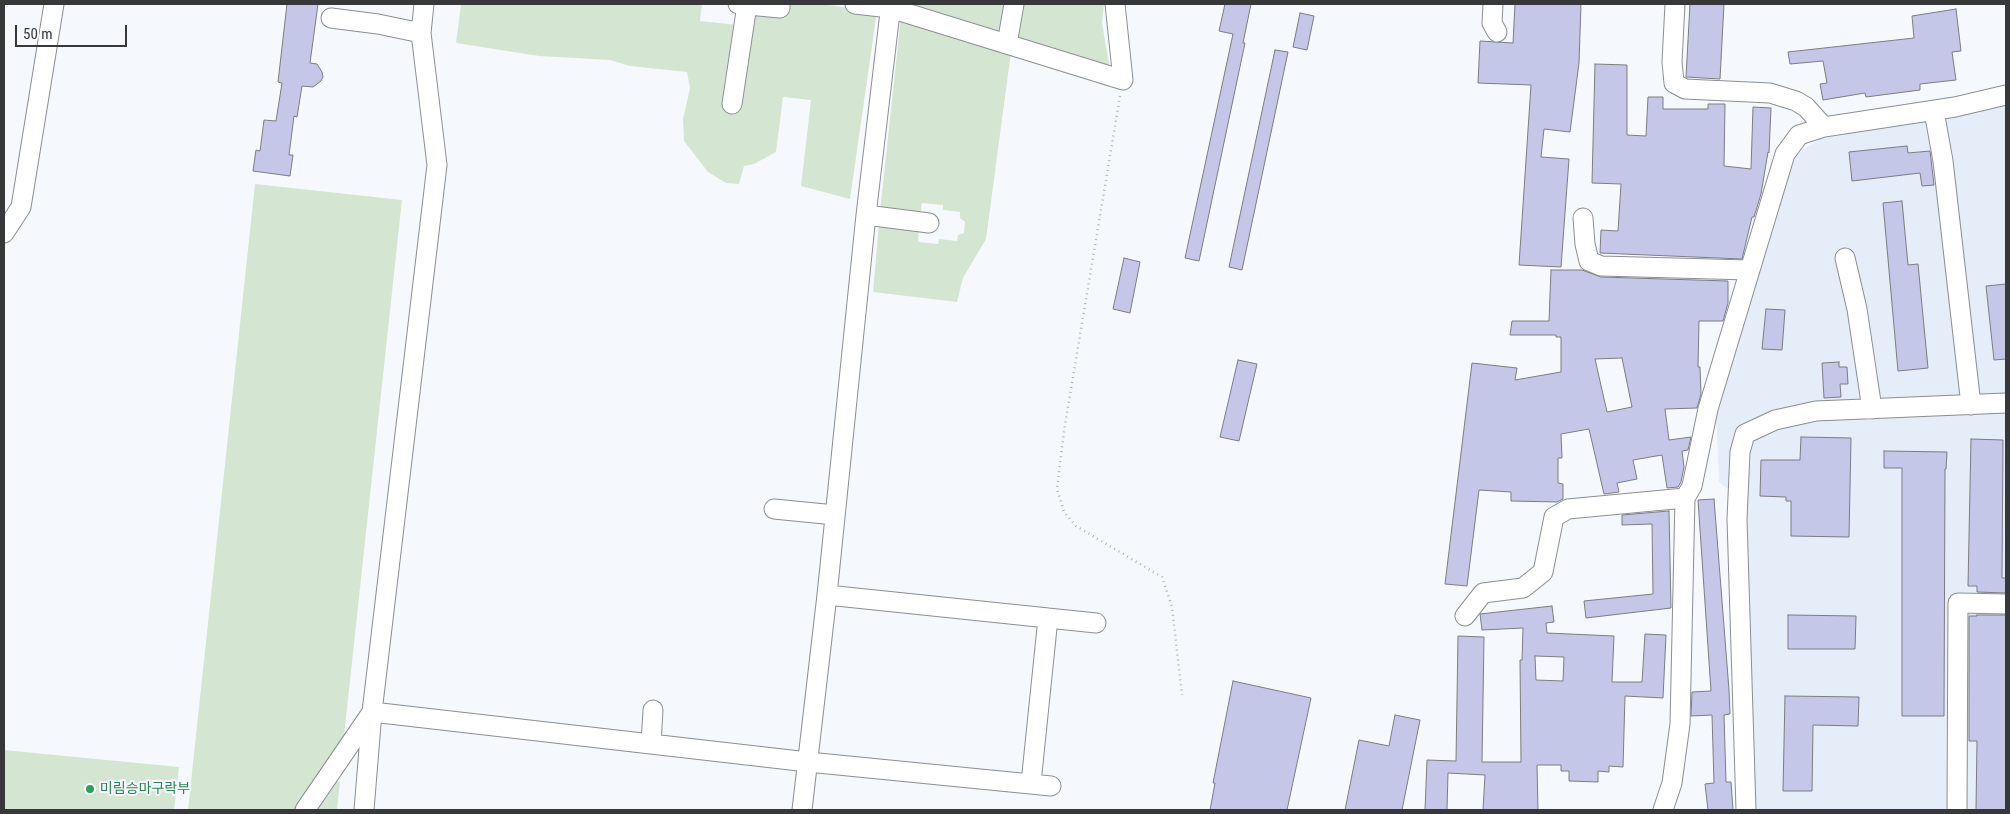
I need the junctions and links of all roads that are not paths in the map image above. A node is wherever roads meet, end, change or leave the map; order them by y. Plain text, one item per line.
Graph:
1 (54, 4) edge
2 (424, 4) edge
3 (742, 4) edge
4 (780, 4) edge
5 (855, 4) edge
6 (1014, 4) edge
7 (1114, 4) edge
8 (1493, 4) edge
9 (1675, 4) edge
10 (891, 6) edge
11 (331, 18) dead end
12 (1497, 32) dead end
13 (421, 33) junction
14 (1007, 44) junction
15 (2006, 95) edge
16 (732, 104) dead end
17 (1934, 111) junction
18 (1824, 127) junction
19 (866, 215) junction
20 (1583, 218) dead end
21 (929, 223) dead end
22 (4, 233) edge
23 (1845, 258) dead end
24 (1749, 270) junction
25 (2006, 404) edge
26 (1971, 405) junction
27 (1872, 409) junction
28 (1685, 498) junction
29 (774, 509) dead end
30 (835, 516) junction
31 (827, 595) junction
32 (2006, 604) edge
33 (1465, 616) dead end
34 (1048, 618) junction
35 (1096, 623) dead end
36 (653, 710) dead end
37 (372, 712) junction
38 (651, 744) junction
39 (808, 762) junction
40 (1031, 783) junction
41 (1051, 786) dead end
42 (305, 810) edge
43 (364, 810) edge
44 (802, 810) edge
45 (1663, 810) edge
46 (1746, 810) edge
47 (1957, 810) edge

1 - 22 street
2 - 13 street
3 - 4 street
3 - 16 street
5 - 10 street
6 - 14 street
7 - 14 street
8 - 12 street
9 - 18 street
10 - 14 street
10 - 19 street
11 - 13 street
13 - 37 street
15 - 17 street
17 - 18 street
17 - 26 street
18 - 24 street
19 - 21 street
19 - 30 street
20 - 24 street
23 - 27 street
24 - 28 street
25 - 26 street
26 - 27 street
27 - 46 street
28 - 33 street
28 - 45 street
29 - 30 street
30 - 31 street
31 - 34 street
31 - 39 street
32 - 47 street
34 - 35 street
34 - 40 street
36 - 38 street
37 - 38 street
37 - 42 street
37 - 43 street
38 - 39 street
39 - 40 street
39 - 44 street
40 - 41 street

